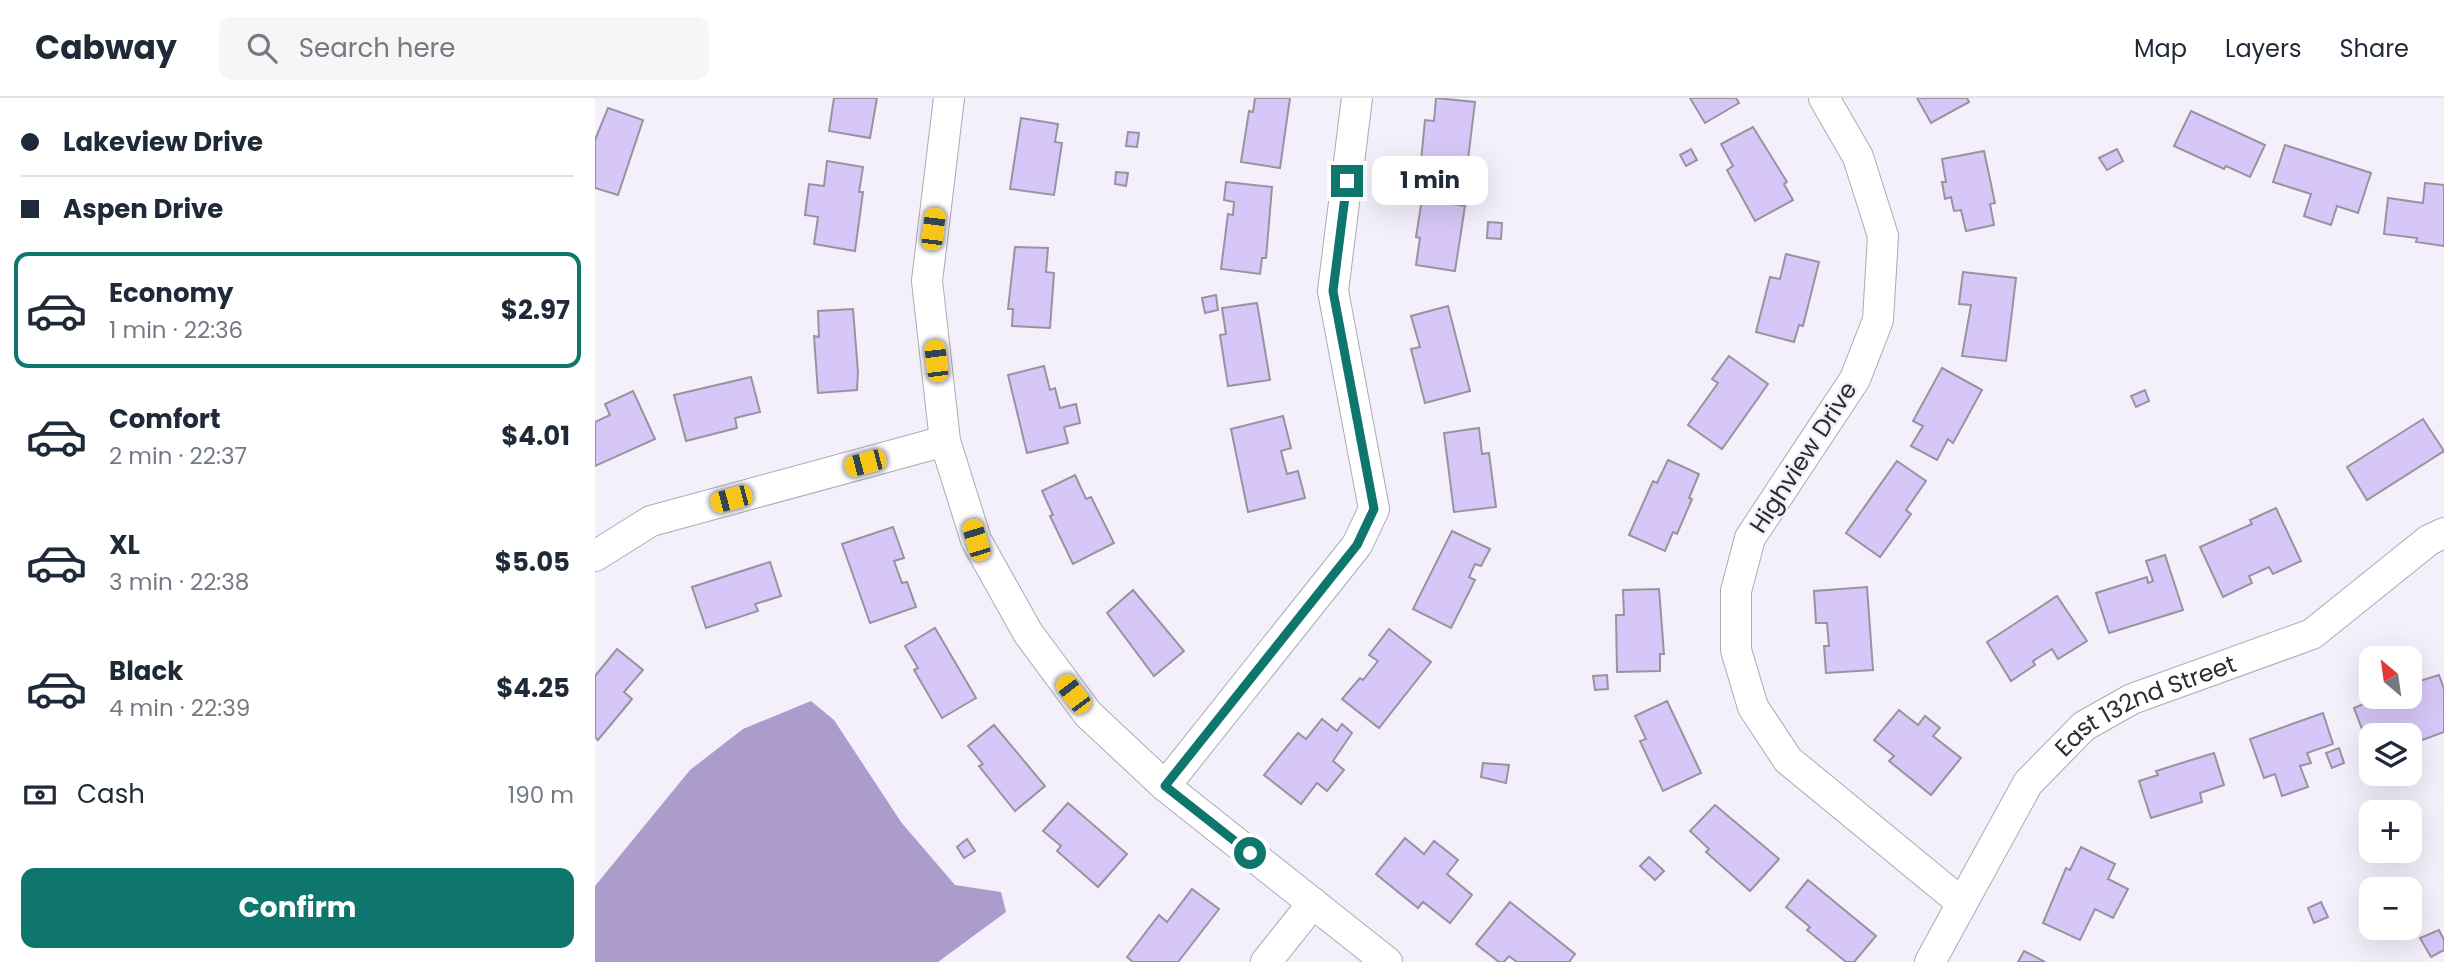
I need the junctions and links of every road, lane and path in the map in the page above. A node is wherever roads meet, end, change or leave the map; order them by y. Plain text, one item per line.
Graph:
1 (949, 98) edge
2 (1357, 98) edge
3 (1824, 98) edge
4 (945, 441) junction
5 (2444, 533) edge
6 (595, 556) edge
7 (1165, 786) junction
8 (1313, 903) junction
9 (1962, 903) junction
10 (1266, 962) edge
11 (1387, 962) edge
12 (1930, 962) edge

1 - 4 street
2 - 7 street
3 - 9 street, Highview Drive
4 - 6 street
4 - 7 street
5 - 9 street, East 132nd Street
7 - 8 street
8 - 10 street
8 - 11 street
9 - 12 street, East 132nd Street

